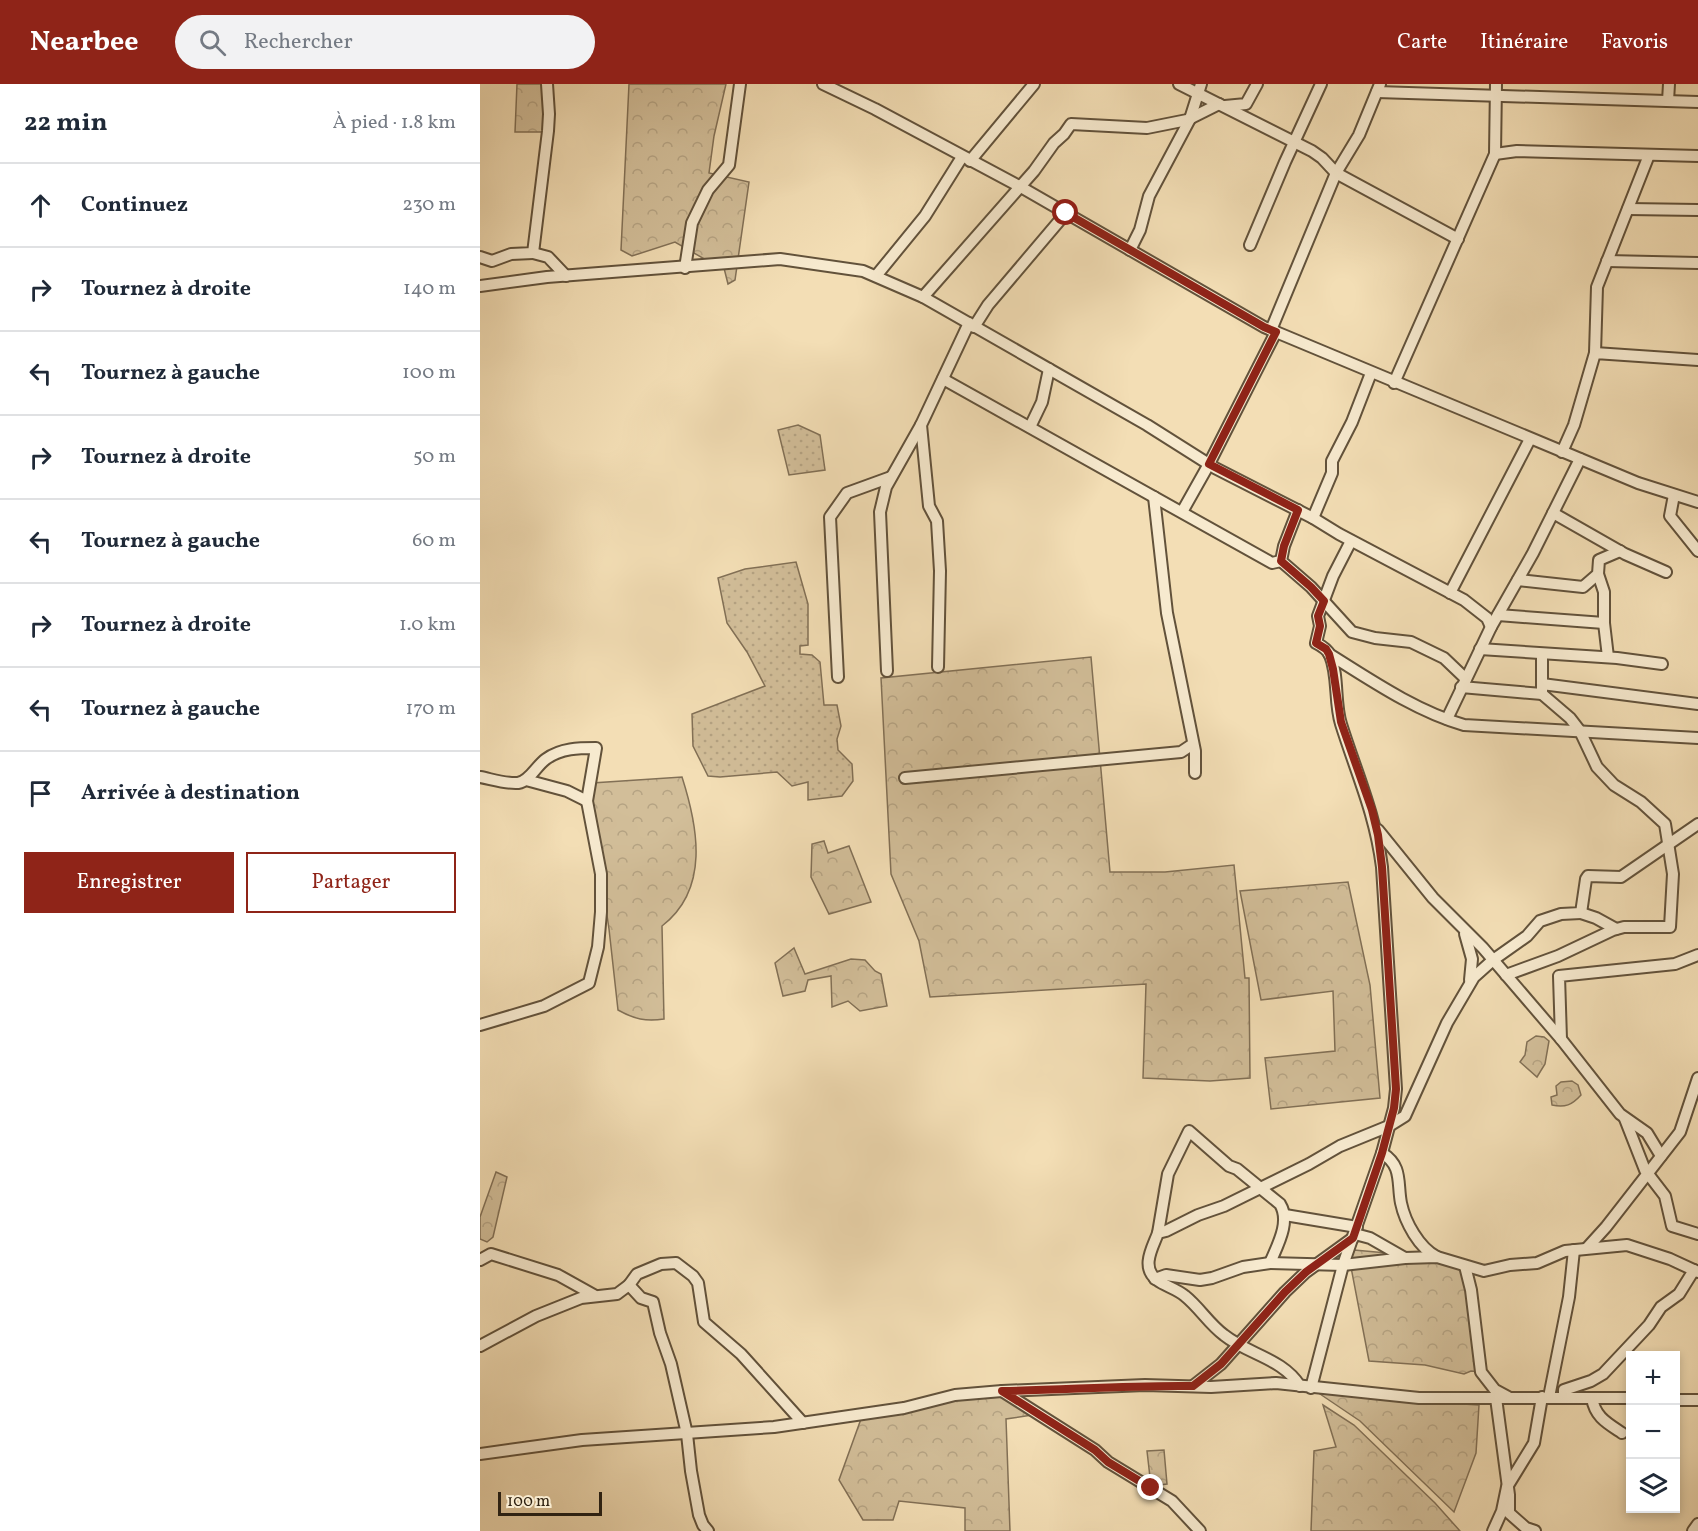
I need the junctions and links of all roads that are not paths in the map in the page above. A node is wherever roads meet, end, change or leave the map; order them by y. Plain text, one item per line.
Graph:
1 (548, 84) edge
2 (740, 84) edge
3 (823, 84) edge
4 (1034, 84) edge
5 (1179, 84) edge
6 (1257, 84) edge
7 (1321, 84) edge
8 (1668, 84) edge
9 (1378, 88) edge
10 (1199, 89) edge
11 (1496, 90) edge
12 (1668, 101) junction
13 (1698, 102) edge
14 (1246, 104) junction
15 (1221, 106) junction
16 (1190, 119) junction
17 (1253, 122) junction
18 (1294, 142) junction
19 (1495, 154) junction
20 (1650, 155) junction
21 (1698, 156) edge
22 (966, 159) junction
23 (1336, 173) junction
24 (1019, 186) junction
25 (1628, 209) junction
26 (1698, 210) edge
27 (1066, 213) junction
28 (1458, 239) junction
29 (1250, 245) dead end
30 (1130, 250) junction
31 (533, 253) junction
32 (480, 257) edge
33 (1607, 261) junction
34 (1698, 263) edge
35 (685, 268) junction
36 (566, 276) junction
37 (876, 276) junction
38 (480, 285) edge
39 (923, 297) junction
40 (971, 325) junction
41 (1273, 331) junction
42 (1595, 352) junction
43 (1698, 360) edge
44 (1048, 369) junction
45 (1371, 373) junction
46 (943, 379) junction
47 (1394, 382) junction
48 (921, 425) junction
49 (1030, 428) junction
50 (1530, 439) junction
51 (1562, 452) junction
52 (1580, 459) junction
53 (1209, 464) junction
54 (891, 477) junction
55 (1674, 495) junction
56 (1155, 497) junction
57 (1698, 502) edge
58 (1298, 510) junction
59 (1182, 513) junction
60 (1553, 513) junction
61 (1313, 518) junction
62 (1351, 541) junction
63 (1620, 551) junction
64 (1698, 551) edge
65 (1281, 561) junction
66 (1666, 572) dead end
67 (1598, 574) junction
68 (1518, 579) junction
69 (1450, 593) junction
70 (1324, 601) junction
71 (1498, 615) junction
72 (1604, 623) junction
73 (1491, 627) junction
74 (1480, 649) junction
75 (1329, 654) junction
76 (1542, 654) junction
77 (1608, 657) junction
78 (1662, 664) dead end
79 (938, 667) dead end
80 (887, 671) dead end
81 (838, 676) dead end
82 (1464, 683) junction
83 (1542, 689) junction
84 (1698, 704) edge
85 (1447, 720) junction
86 (1580, 730) junction
87 (1698, 738) edge
88 (1193, 744) junction
89 (1195, 773) dead end
90 (480, 777) edge
91 (905, 778) dead end
92 (526, 780) junction
93 (587, 801) junction
94 (1698, 824) edge
95 (1376, 828) junction
96 (1668, 846) junction
97 (1581, 913) junction
98 (1616, 929) junction
99 (1464, 931) junction
100 (1698, 955) edge
101 (1558, 956) junction
102 (1493, 960) junction
103 (1506, 975) junction
104 (1559, 976) junction
105 (1469, 983) junction
106 (480, 1025) edge
107 (1562, 1039) junction
108 (1698, 1078) edge
109 (1625, 1119) junction
110 (1389, 1126) junction
111 (1382, 1153) junction
112 (1661, 1156) junction
113 (1648, 1174) junction
114 (1259, 1187) junction
115 (1285, 1215) junction
116 (1158, 1233) junction
117 (1355, 1233) junction
118 (1698, 1234) edge
119 (1587, 1248) junction
120 (480, 1249) edge
121 (1575, 1250) junction
122 (491, 1254) junction
123 (1437, 1257) junction
124 (1405, 1258) junction
125 (480, 1260) edge
126 (1270, 1263) junction
127 (1317, 1265) junction
128 (1343, 1265) junction
129 (1465, 1266) junction
130 (1696, 1271) edge
131 (1155, 1279) junction
132 (629, 1286) junction
133 (594, 1295) junction
134 (1238, 1344) junction
135 (480, 1346) edge
136 (1193, 1386) junction
137 (1306, 1387) junction
138 (1002, 1391) junction
139 (1508, 1397) junction
140 (1545, 1397) junction
141 (1496, 1398) junction
142 (1564, 1398) junction
143 (1592, 1398) junction
144 (1626, 1398) edge
145 (1680, 1400) edge
146 (1698, 1400) edge
147 (803, 1423) junction
148 (1622, 1433) dead end
149 (687, 1434) junction
150 (480, 1454) edge
151 (1507, 1487) junction
152 (1698, 1524) edge
153 (708, 1531) edge
154 (1200, 1531) edge
155 (1493, 1531) edge
156 (1535, 1531) edge
157 (1693, 1531) edge

1 - 31 street
2 - 35 street
3 - 22 street
4 - 22 street
5 - 10 street
6 - 14 street
7 - 18 street
8 - 12 street
9 - 11 street
9 - 23 street
10 - 15 street
10 - 16 street
11 - 12 street
11 - 19 street
12 - 13 street
14 - 15 street
14 - 17 street
15 - 16 street
15 - 17 street
16 - 24 street
16 - 30 street
17 - 18 street
18 - 23 street
18 - 29 street
19 - 20 street
19 - 28 street
20 - 21 street
20 - 25 street
22 - 24 street
22 - 37 street
23 - 28 street
23 - 41 street
24 - 27 street
24 - 39 street
25 - 26 street
25 - 33 street
27 - 30 street
27 - 40 street
28 - 47 street
30 - 41 street
31 - 32 street
31 - 36 street
33 - 34 street
33 - 42 street
35 - 36 street
35 - 37 street
36 - 38 street
37 - 39 street
39 - 40 street
40 - 44 street
40 - 46 street
41 - 45 street
41 - 53 street
42 - 43 street
42 - 51 street
44 - 49 street
44 - 53 street
45 - 47 street
45 - 61 street
46 - 48 street
46 - 49 street
47 - 50 street
48 - 54 street
48 - 79 street
49 - 56 street
50 - 51 street
50 - 69 street
51 - 52 street
52 - 55 street
52 - 60 street
53 - 58 street
53 - 59 street
54 - 80 street
54 - 81 street
55 - 57 street
55 - 64 street
56 - 59 street
56 - 88 street
58 - 61 street
58 - 65 street
59 - 65 street
60 - 63 street
60 - 68 street
61 - 62 street
62 - 69 street
62 - 70 street
63 - 66 street
63 - 67 street
65 - 70 street
67 - 68 street
67 - 72 street
68 - 71 street
69 - 73 street
70 - 75 street
70 - 82 street
71 - 72 street
71 - 73 street
72 - 77 street
73 - 74 street
74 - 76 street
74 - 82 street
75 - 85 street
75 - 95 street
76 - 77 street
76 - 83 street
77 - 78 street
82 - 83 street
82 - 85 street
83 - 84 street
83 - 86 street
85 - 86 street
86 - 87 street
86 - 96 street
88 - 89 street
88 - 91 street
90 - 92 street
92 - 93 street
92 - 93 street
93 - 106 street
94 - 96 street
95 - 99 street
95 - 110 street
96 - 97 street
96 - 98 street
97 - 98 street
97 - 102 street
98 - 101 street
99 - 102 street
99 - 105 street
100 - 104 street
101 - 103 street
101 - 104 street
102 - 103 street
102 - 105 street
103 - 107 street
104 - 107 street
105 - 110 street
107 - 109 street
108 - 112 street
109 - 112 street
109 - 113 street
110 - 111 street
110 - 114 street
111 - 117 street
111 - 123 street
112 - 113 street
113 - 118 street
113 - 119 street
114 - 115 street
114 - 116 street
114 - 116 street
115 - 117 street
115 - 126 street
116 - 131 street
117 - 124 street
117 - 127 street
117 - 128 street
119 - 121 street
119 - 130 street
120 - 122 street
121 - 129 street
121 - 140 street
122 - 125 street
122 - 133 street
123 - 124 street
123 - 129 street
124 - 128 street
126 - 127 street
126 - 131 street
127 - 128 street
127 - 134 street
128 - 137 street
129 - 139 street
130 - 142 street
131 - 134 street
132 - 133 street
132 - 147 street
132 - 149 street
133 - 135 street
134 - 136 street
134 - 137 street
136 - 137 street
136 - 138 street
137 - 141 street
138 - 147 street
138 - 154 street
139 - 140 street
139 - 141 street
140 - 142 street
140 - 151 street
141 - 151 street
142 - 143 street
143 - 144 street
143 - 148 street
145 - 146 street
147 - 149 street
149 - 150 street
149 - 153 street
151 - 155 street
151 - 156 street
152 - 157 street

